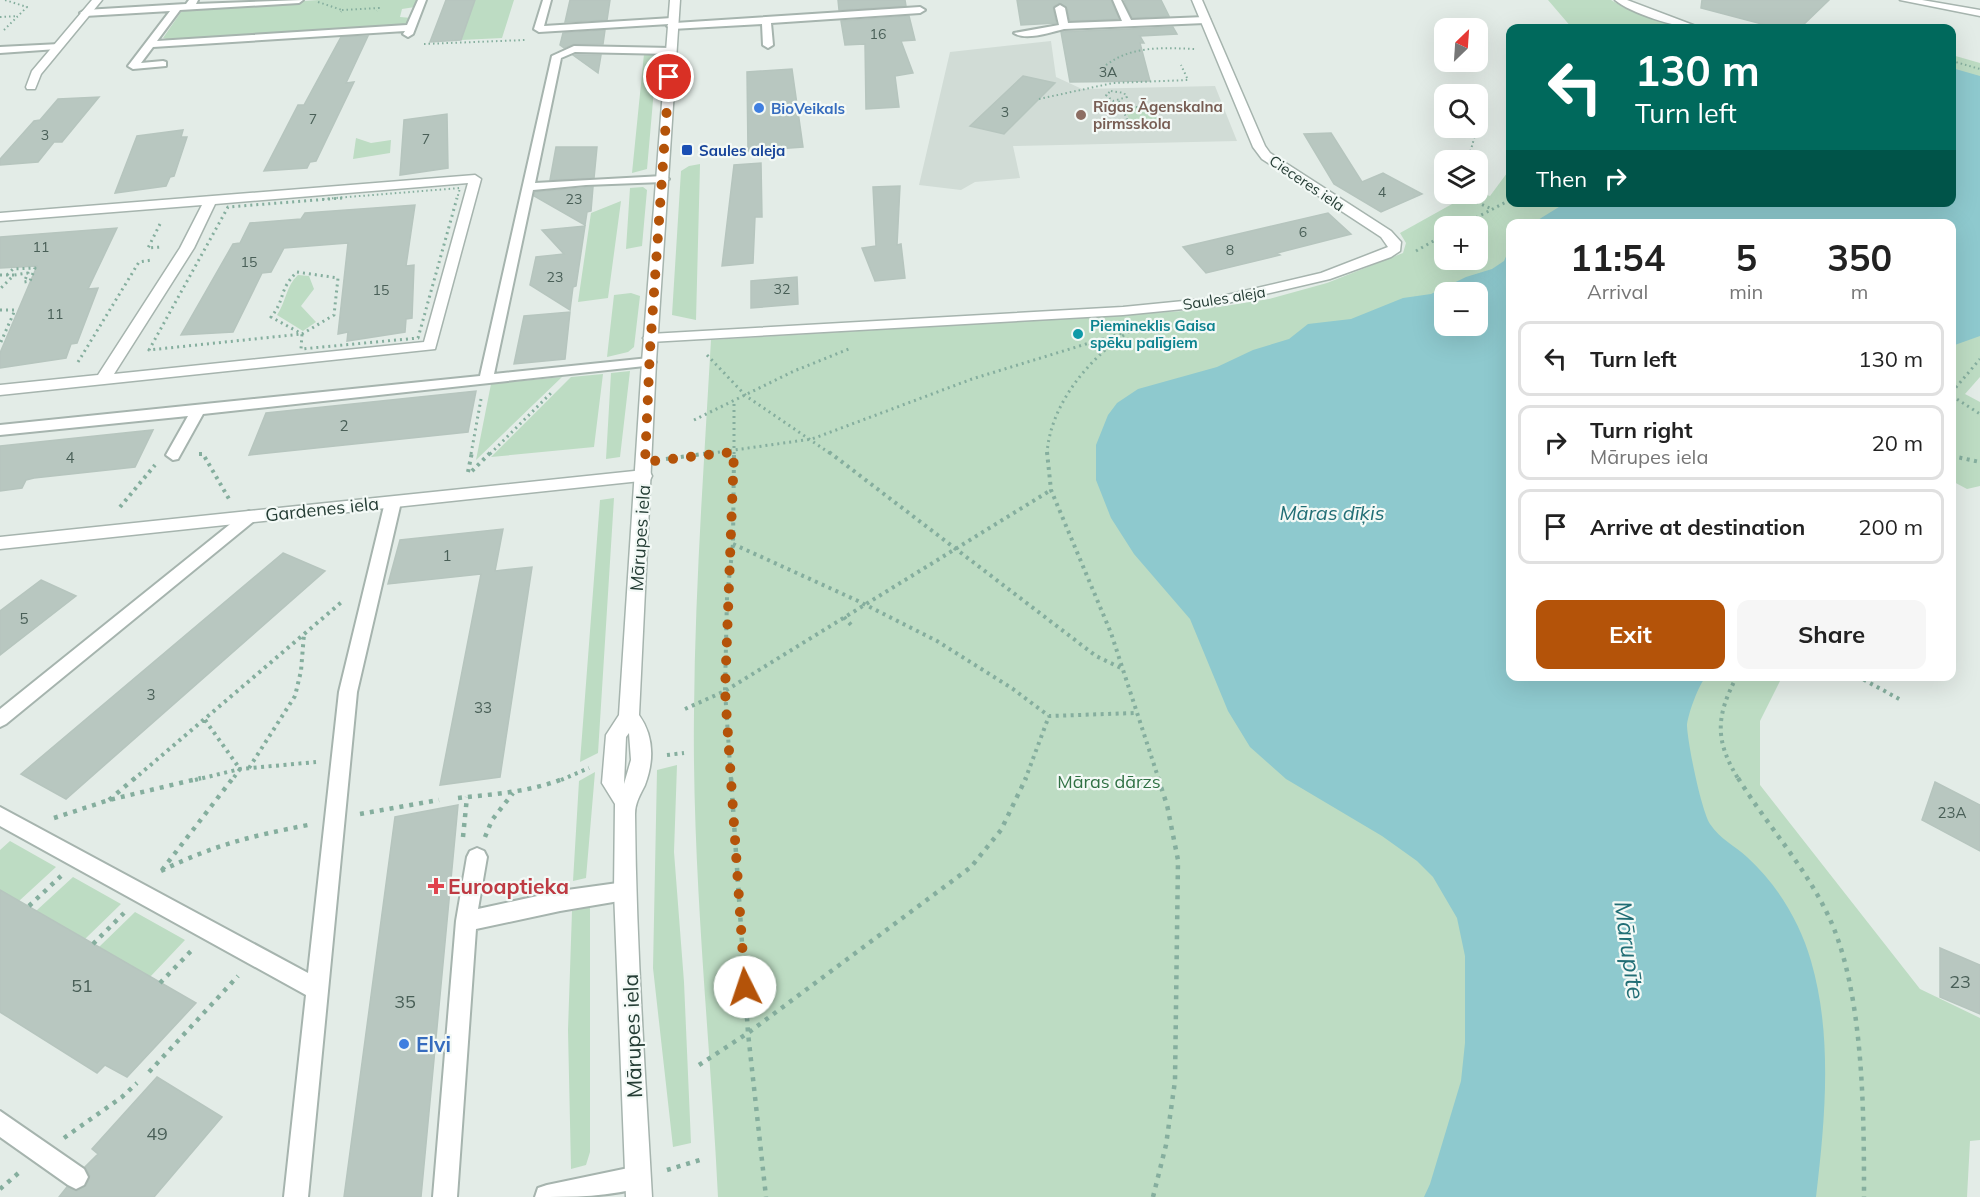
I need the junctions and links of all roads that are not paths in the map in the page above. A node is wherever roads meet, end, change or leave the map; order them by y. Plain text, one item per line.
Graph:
1 (97, 0) edge
2 (299, 0) edge
3 (422, 0) edge
4 (547, 0) edge
5 (675, 0) edge
6 (1117, 0) edge
7 (1197, 0) edge
8 (1620, 0) edge
9 (1905, 0) edge
10 (187, 5) edge
11 (1060, 8) dead end
12 (920, 10) dead end
13 (85, 13) junction
14 (1980, 13) edge
15 (1205, 20) junction
16 (766, 21) junction
17 (1128, 23) junction
18 (672, 24) junction
19 (1684, 24) edge
20 (1064, 26) junction
21 (1019, 33) dead end
22 (151, 44) junction
23 (768, 45) dead end
24 (57, 46) junction
25 (0, 50) edge
26 (671, 51) junction
27 (163, 64) dead end
28 (31, 87) dead end
29 (663, 180) junction
30 (529, 188) junction
31 (210, 200) junction
32 (0, 217) edge
33 (1395, 248) joint
34 (650, 338) junction
35 (649, 362) junction
36 (104, 378) junction
37 (486, 378) junction
38 (0, 390) edge
39 (198, 410) junction
40 (0, 430) edge
41 (174, 455) road end
42 (645, 469) junction
43 (393, 502) junction
44 (245, 517) junction
45 (0, 543) edge
46 (0, 719) edge
47 (0, 816) edge
48 (477, 856) road end
49 (625, 891) junction
50 (466, 921) junction
51 (317, 989) junction
52 (0, 1123) edge
53 (76, 1177) dead end
54 (638, 1188) edge
55 (296, 1197) edge
56 (445, 1197) edge
57 (547, 1197) edge

1 - 13 street
2 - 10 lane
3 - 22 lane
4 - 18 lane
5 - 18 street, Mārupes iela
6 - 17 lane
7 - 15 street, Cieceres iela
8 - 19 street
9 - 14 street
10 - 13 lane
10 - 22 lane
11 - 20 lane
12 - 16 lane
13 - 24 street
15 - 17 lane
15 - 33 street, Cieceres iela
16 - 18 lane
16 - 23 lane
17 - 20 lane
18 - 26 street, Mārupes iela
20 - 21 lane
22 - 27 lane
24 - 25 lane
24 - 28 street
26 - 29 street, Mārupes iela
26 - 30 lane
29 - 30 lane
29 - 34 street, Mārupes iela
30 - 37 lane
31 - 32 street
31 - 36 street
31 - 36 street
33 - 34 street, Saules aleja
34 - 35 street, Mārupes iela
35 - 37 lane
35 - 42 street, Mārupes iela
36 - 38 street
37 - 39 lane
39 - 40 lane
39 - 41 lane
42 - 43 street, Gardenes iela
42 - 49 street, Mārupes iela
43 - 44 street, Gardenes iela
43 - 51 lane
44 - 45 street, Gardenes iela
44 - 46 lane
47 - 51 lane
48 - 50 lane
49 - 50 lane
49 - 54 street, Mārupes iela
50 - 56 lane
51 - 55 lane
52 - 53 lane
54 - 57 lane

